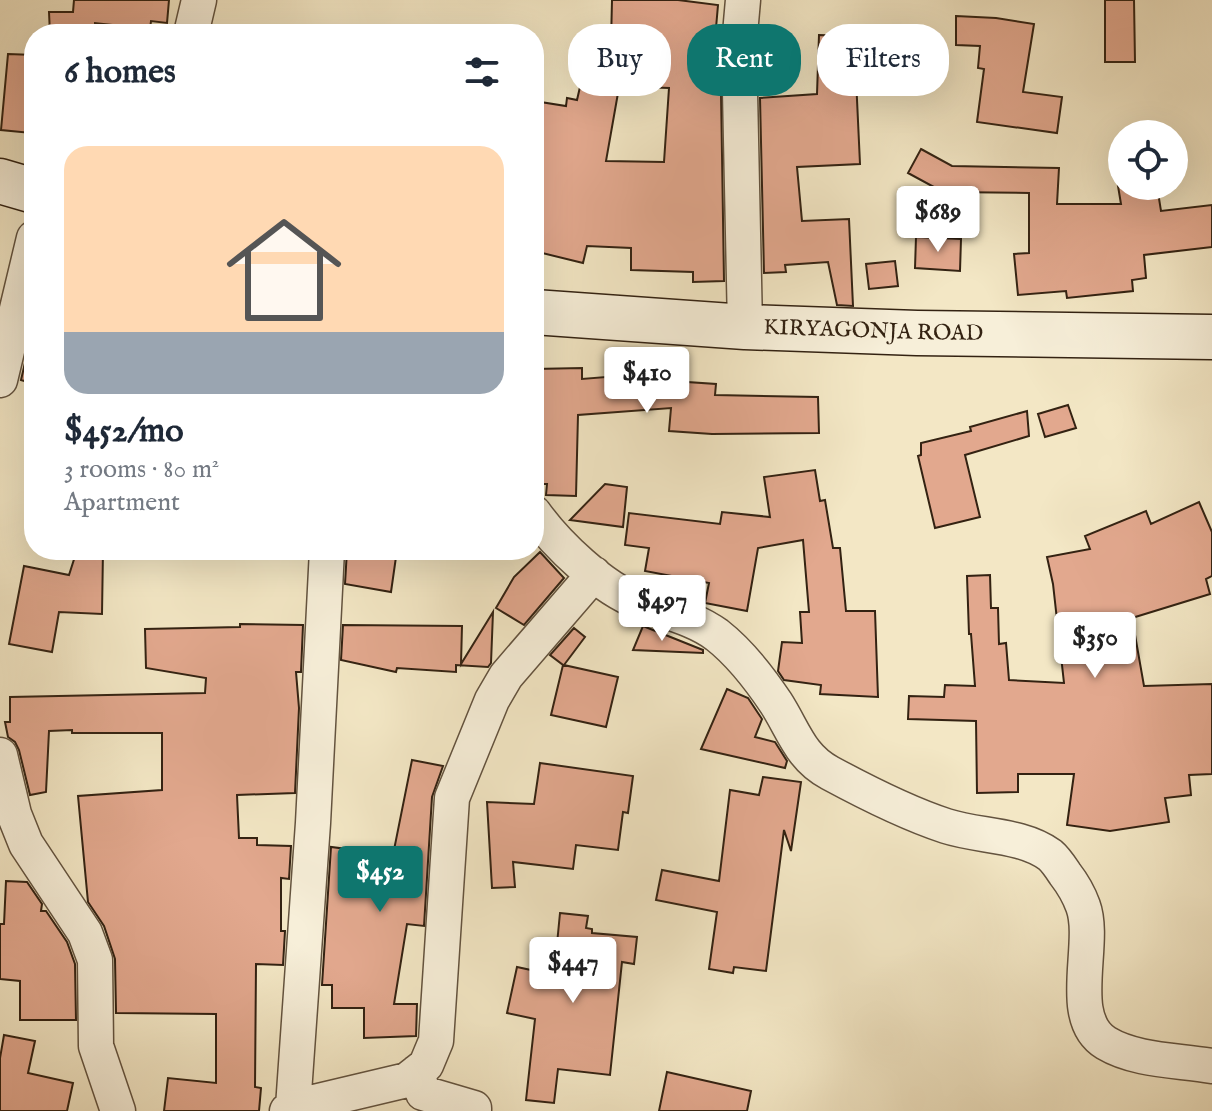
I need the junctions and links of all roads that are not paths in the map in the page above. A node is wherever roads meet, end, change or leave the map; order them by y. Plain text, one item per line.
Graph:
1 (199, 0) edge
2 (743, 0) edge
3 (193, 24) edge
4 (0, 181) edge
5 (24, 188) edge
6 (24, 280) edge
7 (544, 313) edge
8 (745, 327) junction
9 (1212, 337) edge
10 (0, 380) edge
11 (544, 527) edge
12 (326, 560) edge
13 (594, 574) junction
14 (0, 755) edge
15 (1212, 1066) edge
16 (417, 1072) junction
17 (290, 1109) edge
18 (118, 1111) edge
19 (474, 1111) edge

1 - 3 street
2 - 8 street
4 - 5 street
6 - 10 street
7 - 8 street, KIRYAGONJA ROAD
8 - 9 street, KIRYAGONJA ROAD
11 - 13 street
12 - 17 street
13 - 15 street
13 - 16 street
14 - 18 street
16 - 17 street
16 - 19 street

